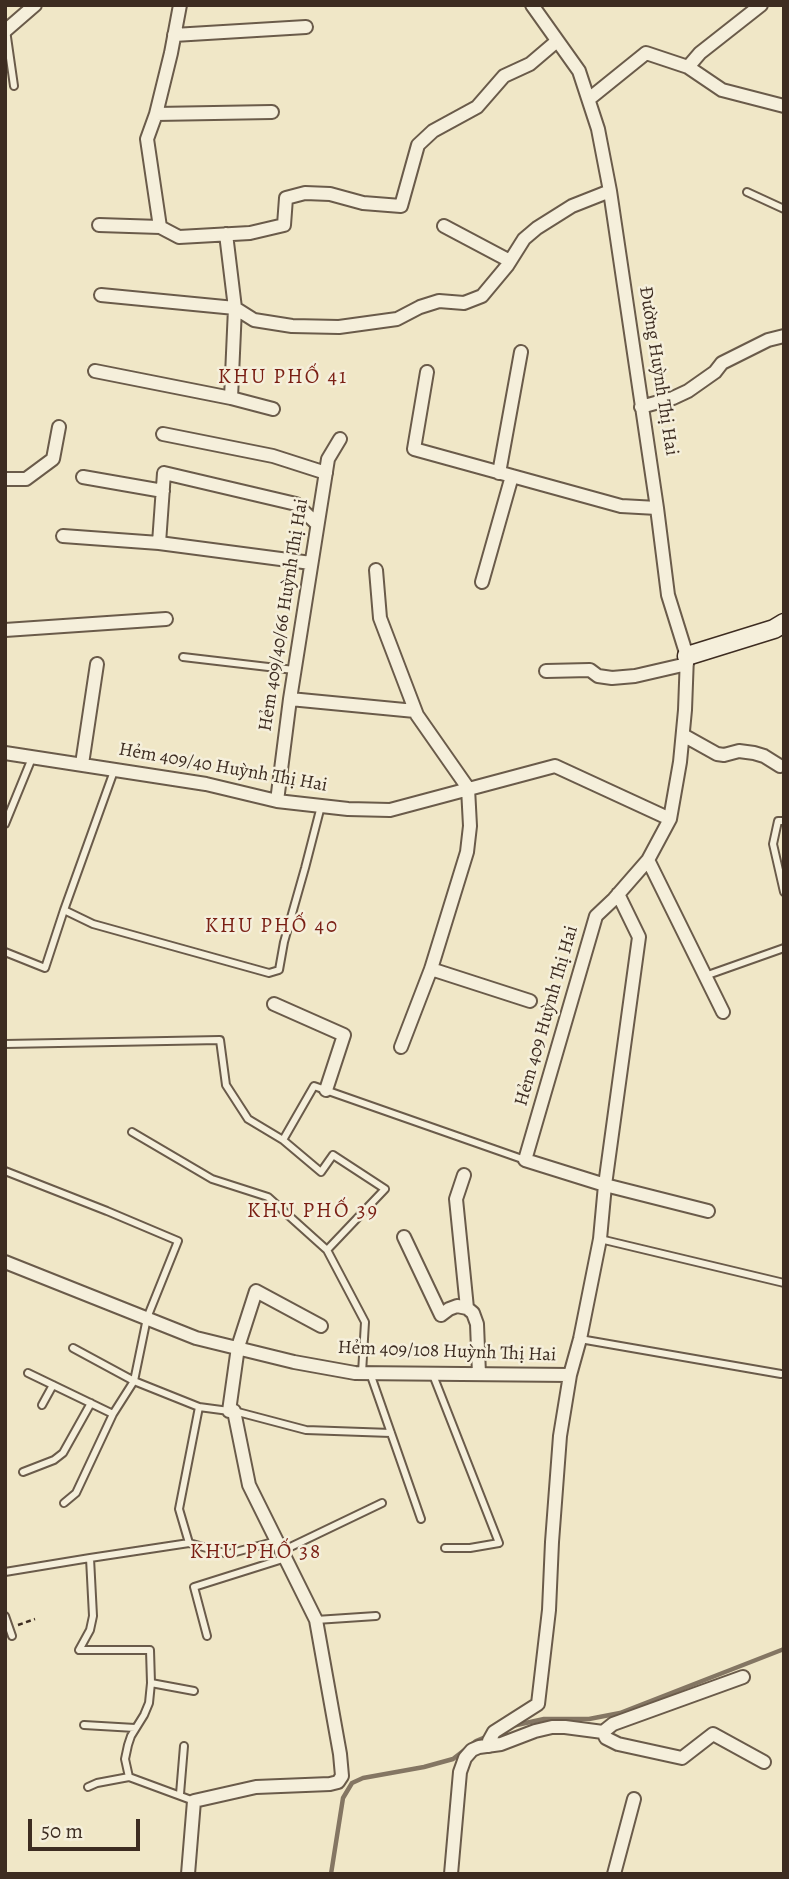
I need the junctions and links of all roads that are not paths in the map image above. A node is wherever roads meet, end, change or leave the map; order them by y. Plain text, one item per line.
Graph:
1 (35, 5) edge
2 (180, 5) edge
3 (761, 5) edge
4 (537, 7) edge
5 (306, 27) dead end
6 (6, 31) edge
7 (174, 35) junction
8 (557, 41) junction
9 (688, 67) junction
10 (14, 86) dead end
11 (589, 99) junction
12 (784, 106) edge
13 (272, 112) dead end
14 (156, 114) junction
15 (610, 191) junction
16 (747, 192) dead end
17 (784, 209) edge
18 (99, 225) dead end
19 (444, 226) dead end
20 (160, 227) junction
21 (226, 234) junction
22 (510, 261) junction
23 (101, 295) dead end
24 (235, 308) junction
25 (784, 336) edge
26 (522, 352) dead end
27 (94, 371) dead end
28 (427, 372) dead end
29 (231, 398) junction
30 (642, 407) junction
31 (273, 409) dead end
32 (59, 427) dead end
33 (163, 434) dead end
34 (340, 439) dead end
35 (326, 473) junction
36 (505, 474) junction
37 (83, 478) dead end
38 (5, 479) edge
39 (163, 491) junction
40 (657, 508) junction
41 (317, 524) junction
42 (63, 536) dead end
43 (159, 544) junction
44 (311, 563) junction
45 (376, 570) dead end
46 (482, 582) dead end
47 (166, 619) dead end
48 (784, 622) edge
49 (5, 630) edge
50 (183, 657) dead end
51 (687, 660) junction
52 (97, 664) dead end
53 (295, 670) junction
54 (546, 671) dead end
55 (290, 699) junction
56 (415, 711) junction
57 (682, 735) junction
58 (5, 753) edge
59 (33, 757) junction
60 (82, 764) junction
61 (780, 765) dead end
62 (114, 769) junction
63 (468, 788) junction
64 (277, 801) junction
65 (321, 806) junction
66 (670, 819) junction
67 (784, 821) edge
68 (5, 824) edge
69 (648, 860) junction
70 (784, 892) edge
71 (618, 894) junction
72 (64, 910) junction
73 (784, 948) edge
74 (5, 952) edge
75 (431, 969) junction
76 (705, 976) junction
77 (530, 1001) dead end
78 (274, 1004) dead end
79 (723, 1012) dead end
80 (5, 1044) edge
81 (401, 1047) dead end
82 (326, 1090) junction
83 (132, 1132) dead end
84 (283, 1140) junction
85 (525, 1160) junction
86 (5, 1171) edge
87 (464, 1175) dead end
88 (605, 1185) junction
89 (708, 1211) dead end
90 (404, 1237) dead end
91 (600, 1239) junction
92 (327, 1250) junction
93 (5, 1262) edge
94 (784, 1283) edge
95 (467, 1308) junction
96 (147, 1318) junction
97 (321, 1326) dead end
98 (580, 1339) junction
99 (238, 1347) junction
100 (73, 1348) dead end
101 (28, 1373) dead end
102 (366, 1373) junction
103 (433, 1373) junction
104 (479, 1374) junction
105 (781, 1374) dead end
106 (570, 1375) junction
107 (134, 1381) junction
108 (53, 1385) junction
109 (91, 1403) junction
110 (42, 1405) dead end
111 (199, 1407) junction
112 (232, 1411) junction
113 (113, 1414) junction
114 (391, 1433) junction
115 (23, 1472) dead end
116 (64, 1503) dead end
117 (382, 1503) dead end
118 (421, 1519) dead end
119 (189, 1543) junction
120 (444, 1548) dead end
121 (282, 1550) junction
122 (90, 1558) junction
123 (5, 1572) edge
124 (5, 1616) edge
125 (376, 1616) dead end
126 (316, 1620) junction
127 (12, 1636) dead end
128 (207, 1636) dead end
129 (743, 1677) dead end
130 (151, 1684) junction
131 (194, 1691) dead end
132 (84, 1725) dead end
133 (135, 1728) junction
134 (603, 1732) junction
135 (491, 1738) junction
136 (184, 1746) dead end
137 (764, 1762) dead end
138 (129, 1777) junction
139 (88, 1787) dead end
140 (180, 1794) junction
141 (634, 1799) dead end
142 (194, 1801) junction
143 (188, 1874) edge
144 (451, 1874) edge
145 (614, 1874) edge

1 - 6 street
2 - 7 street
3 - 9 street
4 - 8 street, Đường Huỳnh Thị Hai
5 - 7 street
6 - 10 lane
7 - 14 street
8 - 11 street, Đường Huỳnh Thị Hai
8 - 21 street
9 - 11 street
9 - 12 street
11 - 15 street, Đường Huỳnh Thị Hai
13 - 14 street
14 - 20 street
15 - 22 street
15 - 30 street, Đường Huỳnh Thị Hai
16 - 17 lane
18 - 20 street
19 - 22 street
20 - 21 street
21 - 24 street
22 - 24 street
23 - 24 street
24 - 29 street
25 - 30 street
26 - 36 street
27 - 29 street
28 - 36 street
29 - 31 street
30 - 40 street, Đường Huỳnh Thị Hai
32 - 38 street
33 - 35 street
34 - 35 street, Hẻm 409/40/66 Huỳnh Thị Hai
35 - 41 street, Hẻm 409/40/66 Huỳnh Thị Hai
36 - 40 street
36 - 46 street
37 - 39 street
39 - 41 street
39 - 43 street
40 - 51 street, Đường Huỳnh Thị Hai
41 - 44 street, Hẻm 409/40/66 Huỳnh Thị Hai
42 - 43 street
43 - 44 street
44 - 53 street, Hẻm 409/40/66 Huỳnh Thị Hai
45 - 56 street
47 - 49 street
48 - 51 street
50 - 53 lane
51 - 54 street
51 - 57 street, Hẻm 409 Huỳnh Thị Hai
52 - 60 street
53 - 55 street, Hẻm 409/40/66 Huỳnh Thị Hai
55 - 56 street
55 - 64 street, Hẻm 409/40/66 Huỳnh Thị Hai
56 - 63 street
57 - 61 street
57 - 66 street, Hẻm 409 Huỳnh Thị Hai
58 - 59 street, Hẻm 409/40 Huỳnh Thị Hai
59 - 60 street, Hẻm 409/40 Huỳnh Thị Hai
59 - 68 lane
60 - 62 street, Hẻm 409/40 Huỳnh Thị Hai
62 - 64 street, Hẻm 409/40 Huỳnh Thị Hai
62 - 72 lane
63 - 65 street, Hẻm 409/40 Huỳnh Thị Hai
63 - 66 street, Hẻm 409/40 Huỳnh Thị Hai
63 - 75 street
64 - 65 street, Hẻm 409/40 Huỳnh Thị Hai
65 - 72 lane
66 - 69 street, Hẻm 409 Huỳnh Thị Hai
67 - 70 lane
69 - 71 street, Hẻm 409 Huỳnh Thị Hai
69 - 76 street
71 - 85 street, Hẻm 409 Huỳnh Thị Hai
71 - 88 street
72 - 74 lane
73 - 76 lane
75 - 77 street
75 - 81 street
76 - 79 street
78 - 82 street
80 - 84 lane
82 - 84 lane
82 - 85 lane
83 - 92 lane
84 - 92 lane
85 - 88 street
86 - 96 lane
87 - 95 street
88 - 89 street
88 - 91 street
90 - 95 street
91 - 94 lane
91 - 98 street
92 - 102 lane
93 - 96 street, Hẻm 409/108 Huỳnh Thị Hai
95 - 104 street
96 - 99 street, Hẻm 409/108 Huỳnh Thị Hai
96 - 107 lane
97 - 99 street
98 - 105 lane
98 - 106 street
99 - 102 street, Hẻm 409/108 Huỳnh Thị Hai
99 - 112 street
100 - 107 lane
101 - 108 lane
102 - 103 street, Hẻm 409/108 Huỳnh Thị Hai
102 - 114 lane
103 - 104 street, Hẻm 409/108 Huỳnh Thị Hai
103 - 120 lane
104 - 106 street, Hẻm 409/108 Huỳnh Thị Hai
106 - 135 street
107 - 111 lane
107 - 113 lane
108 - 109 lane
108 - 110 lane
109 - 113 lane
109 - 115 lane
111 - 112 lane
111 - 119 lane
112 - 114 lane
112 - 121 street
113 - 116 lane
114 - 118 lane
117 - 121 lane
119 - 121 lane
119 - 122 lane
121 - 126 street
121 - 128 lane
122 - 123 lane
122 - 130 lane
124 - 127 lane
125 - 126 lane
126 - 142 street
129 - 134 street
130 - 131 lane
130 - 133 lane
132 - 133 lane
133 - 138 lane
134 - 135 street
134 - 137 street
135 - 144 street
136 - 140 lane
138 - 139 lane
138 - 140 lane
140 - 142 lane
141 - 145 street
142 - 143 street

